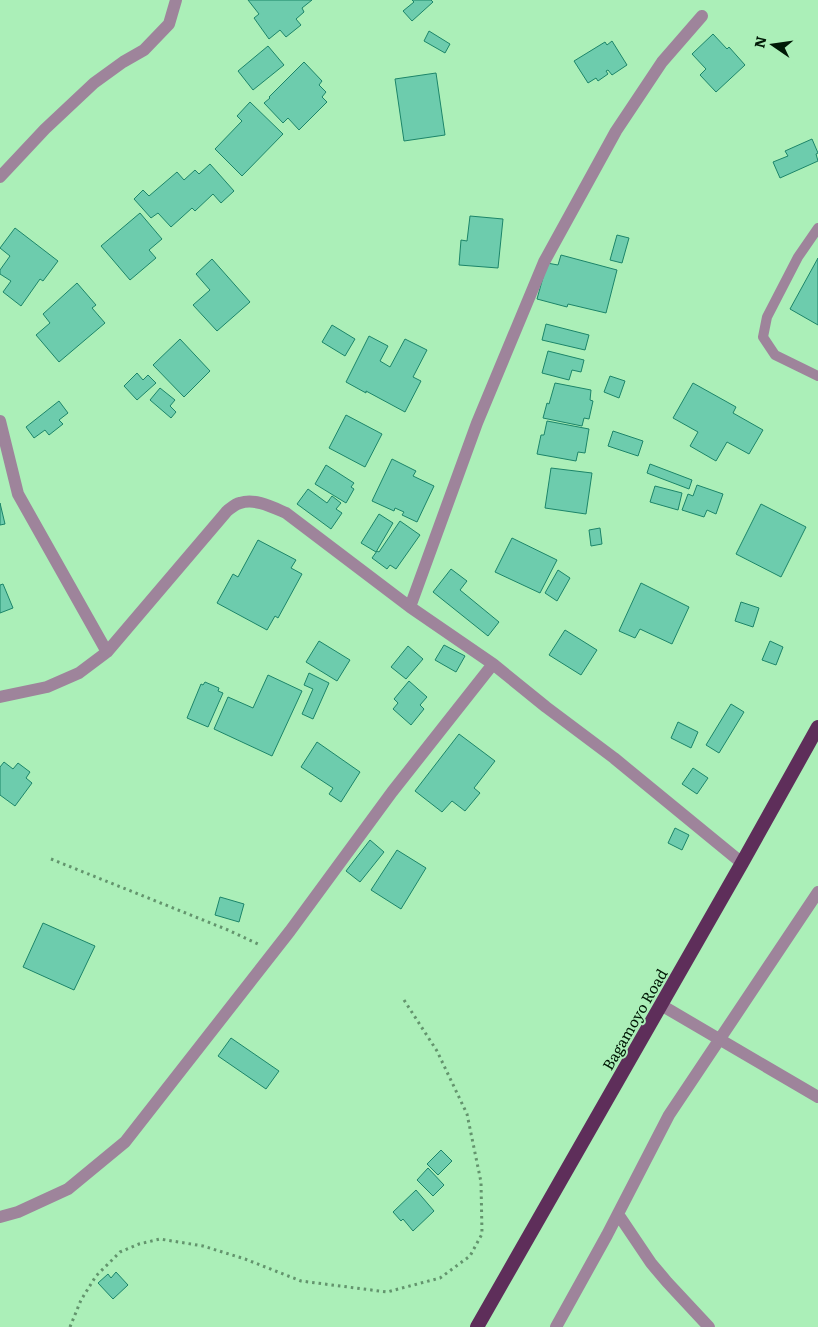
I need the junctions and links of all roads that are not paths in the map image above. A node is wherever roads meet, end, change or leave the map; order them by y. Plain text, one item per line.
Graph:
1 (176, 0) edge
2 (702, 16) dead end
3 (0, 177) edge
4 (818, 228) edge
5 (818, 376) edge
6 (0, 421) edge
7 (410, 607) junction
8 (107, 652) junction
9 (492, 664) junction
10 (0, 697) edge
11 (818, 727) edge
12 (742, 863) junction
13 (818, 892) edge
14 (661, 1004) junction
15 (719, 1039) junction
16 (818, 1097) edge
17 (618, 1214) junction
18 (0, 1217) edge
19 (476, 1327) edge
20 (556, 1327) edge
21 (709, 1327) edge

1 - 3 street
2 - 7 street
4 - 5 lane
6 - 8 street
7 - 8 street
7 - 9 street
8 - 10 street
9 - 12 street
9 - 18 street
11 - 12 highway, Bagamoyo Road
12 - 14 highway, Bagamoyo Road
13 - 15 street
14 - 15 street
14 - 19 highway, Bagamoyo Road
15 - 16 street
15 - 17 street
17 - 20 street
17 - 21 street

